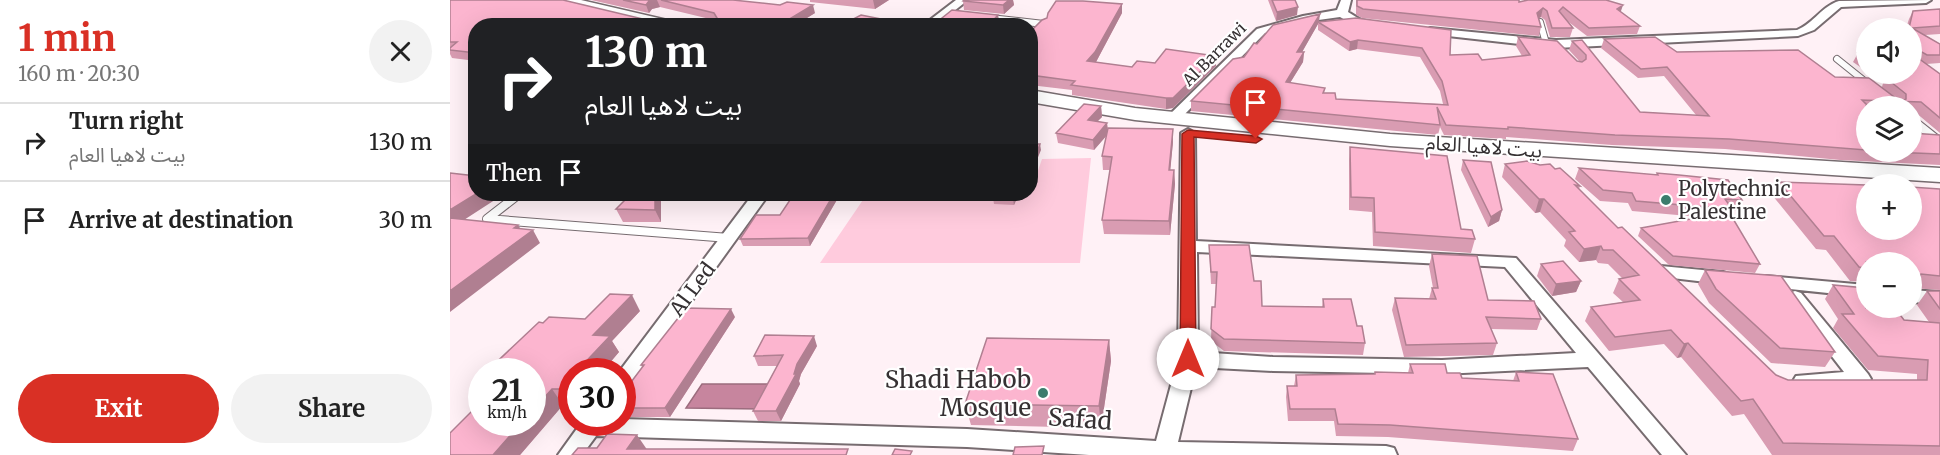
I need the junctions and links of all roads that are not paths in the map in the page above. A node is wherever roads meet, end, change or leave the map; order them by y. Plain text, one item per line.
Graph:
1 (561, 0) edge
2 (598, 0) edge
3 (963, 0) edge
4 (1346, 0) edge
5 (1926, 0) edge
6 (1342, 13) junction
7 (978, 16) edge
8 (655, 18) edge
9 (663, 18) edge
10 (942, 18) edge
11 (994, 18) edge
12 (1540, 22) edge
13 (1038, 23) edge
14 (1044, 24) edge
15 (1382, 26) edge
16 (1417, 29) edge
17 (1555, 46) junction
18 (1837, 59) dead end
19 (1870, 86) edge
20 (1038, 97) edge
21 (1038, 108) edge
22 (1172, 119) junction
23 (1922, 128) edge
24 (1188, 134) junction
25 (1940, 142) edge
26 (1938, 180) edge
27 (1856, 184) edge
28 (1922, 185) edge
29 (510, 201) edge
30 (756, 201) edge
31 (730, 238) junction
32 (1188, 246) junction
33 (1645, 257) edge
34 (1661, 272) junction
35 (1784, 284) junction
36 (1856, 290) edge
37 (1685, 296) edge
38 (1922, 297) edge
39 (1940, 298) edge
40 (1188, 359) junction
41 (1593, 359) junction
42 (636, 364) edge
43 (1786, 382) edge
44 (636, 428) edge
45 (584, 436) edge
46 (964, 447) edge
47 (1165, 453) edge
48 (569, 455) edge
49 (1386, 455) edge
50 (1675, 455) edge

1 - 8 main road
2 - 9 main road
3 - 10 street
4 - 6 street
5 - 17 street
6 - 15 street
6 - 22 street, Al Barrawi
7 - 11 lane
12 - 17 lane
13 - 14 lane
16 - 17 street
18 - 19 lane
20 - 22 main road, بيت لاهيا العام
21 - 24 main road, بيت لاهيا العام
22 - 26 main road, بيت لاهيا العام
23 - 25 lane
24 - 27 main road, بيت لاهيا العام
24 - 32 street
26 - 28 main road, بيت لاهيا العام
29 - 31 lane
30 - 31 street, Al Led
31 - 42 street, Al Led
32 - 40 street
32 - 41 street
33 - 34 street
34 - 35 street
34 - 37 street
35 - 36 street
35 - 43 street
38 - 39 street
40 - 41 street
40 - 47 street
41 - 50 street
44 - 46 street, Safad
45 - 48 street
46 - 47 street, Safad
47 - 49 street, Safad

